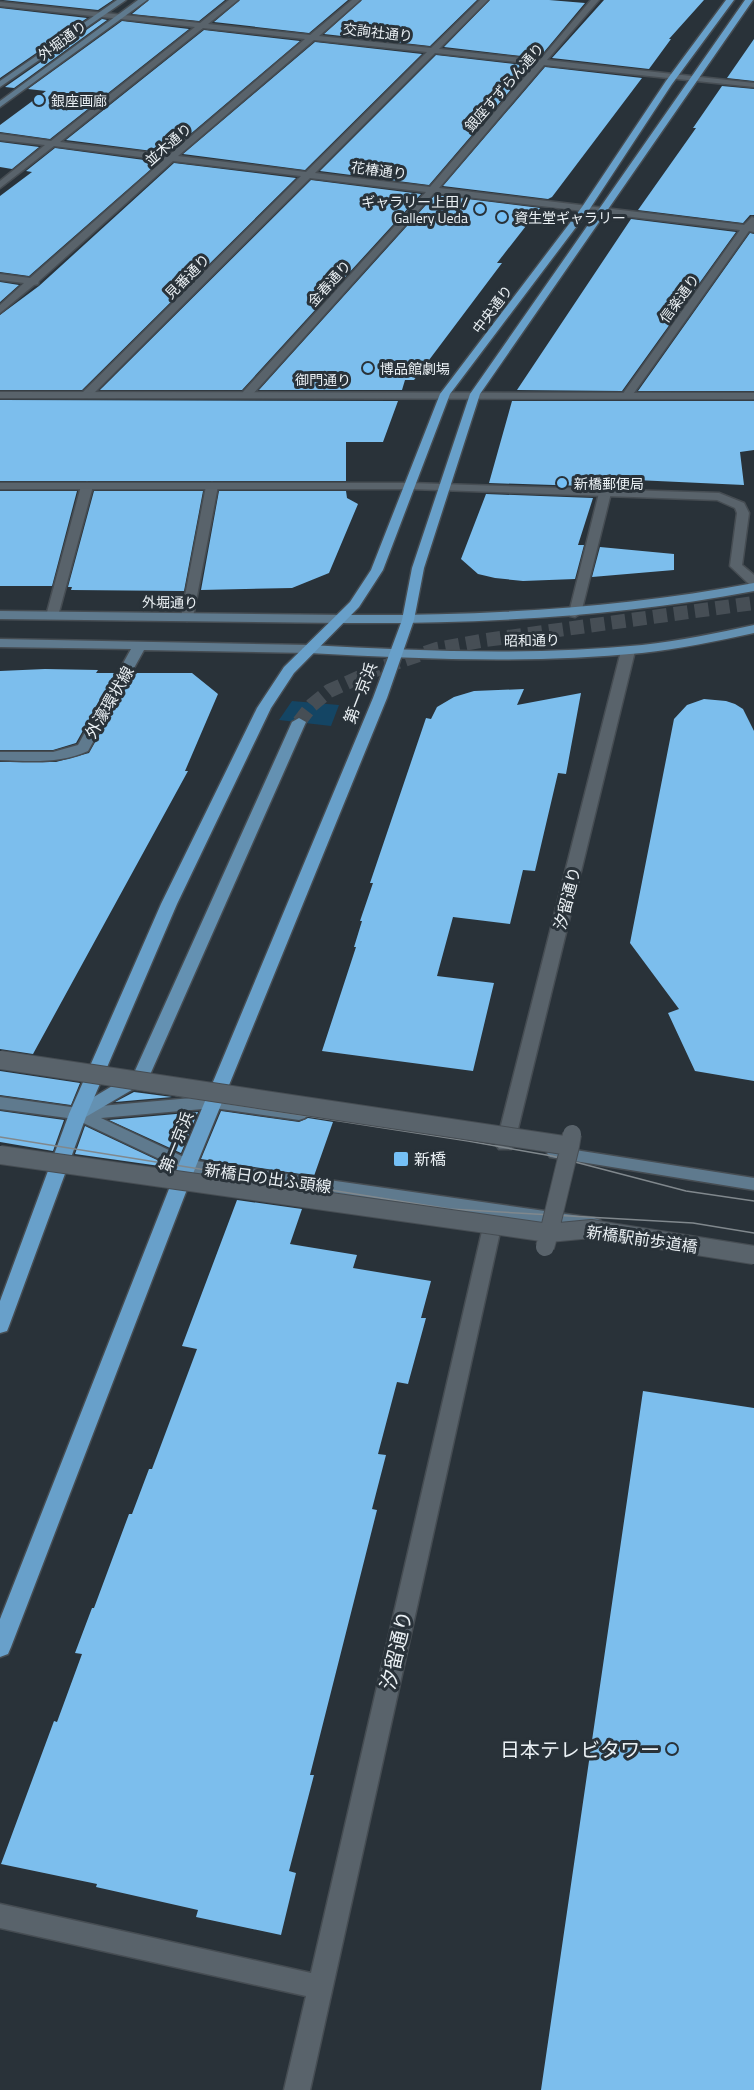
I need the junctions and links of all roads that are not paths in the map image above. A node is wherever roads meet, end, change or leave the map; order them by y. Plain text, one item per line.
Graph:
1 (122, 0) edge
2 (143, 0) edge
3 (234, 0) edge
4 (356, 0) edge
5 (483, 0) edge
6 (595, 0) edge
7 (730, 0) edge
8 (750, 0) edge
9 (0, 4) edge
10 (99, 15) junction
11 (118, 18) junction
12 (199, 27) junction
13 (313, 38) junction
14 (434, 51) junction
15 (543, 63) junction
16 (674, 76) junction
17 (694, 79) junction
18 (0, 85) edge
19 (754, 85) edge
20 (0, 105) edge
21 (0, 137) edge
22 (55, 144) junction
23 (172, 157) junction
24 (308, 175) junction
25 (0, 185) edge
26 (432, 190) junction
27 (586, 208) junction
28 (604, 211) junction
29 (754, 218) edge
30 (751, 228) edge
31 (0, 277) edge
32 (35, 282) junction
33 (0, 310) edge
34 (247, 394) junction
35 (445, 394) junction
36 (475, 394) junction
37 (0, 395) edge
38 (86, 395) junction
39 (627, 395) junction
40 (754, 396) edge
41 (0, 486) edge
42 (87, 486) junction
43 (212, 486) junction
44 (411, 486) junction
45 (446, 488) junction
46 (605, 493) junction
47 (754, 582) edge
48 (754, 587) edge
49 (575, 614) junction
50 (0, 615) edge
51 (52, 616) junction
52 (187, 617) junction
53 (340, 619) junction
54 (408, 620) junction
55 (754, 629) edge
56 (0, 643) edge
57 (141, 644) junction
58 (309, 650) junction
59 (628, 651) junction
60 (394, 653) junction
61 (299, 722) tunnel mouth
62 (0, 756) edge
63 (0, 1060) edge
64 (214, 1102) junction
65 (0, 1103) edge
66 (78, 1114) junction
67 (505, 1144) junction
68 (0, 1155) edge
69 (187, 1166) junction
70 (754, 1184) edge
71 (496, 1210) junction
72 (547, 1240) junction
73 (754, 1250) edge
74 (754, 1256) edge
75 (0, 1326) edge
76 (0, 1647) edge
77 (0, 1916) edge
78 (319, 1987) junction
79 (297, 2090) edge

1 - 10 main road, 外堀通り
2 - 11 main road, 外堀通り
3 - 12 street
4 - 13 street, 並木通り
5 - 14 street, 見番通り
6 - 15 street, 銀座すずらん通り
7 - 16 highway, 中央通り
8 - 17 highway
9 - 10 street, 交詢社通り
10 - 11 street, 交詢社通り
10 - 18 main road, 外堀通り
11 - 12 street, 交詢社通り
11 - 20 main road, 外堀通り
12 - 13 street, 交詢社通り
12 - 22 street
13 - 14 street, 交詢社通り
13 - 23 street, 並木通り
14 - 15 street, 交詢社通り
14 - 24 street, 見番通り
15 - 16 street, 交詢社通り
15 - 26 street, 銀座すずらん通り
16 - 17 street, 交詢社通り
16 - 27 highway, 中央通り
17 - 19 street, 交詢社通り
17 - 28 highway
21 - 22 street, 花椿通り
22 - 23 street, 花椿通り
22 - 25 street
23 - 24 street, 花椿通り
23 - 32 street, 並木通り
24 - 26 street, 花椿通り
24 - 38 street, 見番通り
26 - 27 street, 花椿通り
26 - 34 street, 金春通り
27 - 28 street, 花椿通り
27 - 35 highway, 中央通り
28 - 30 street, 花椿通り
28 - 36 highway
29 - 30 street, 信楽通り
30 - 39 street, 信楽通り
31 - 32 street
32 - 33 street, 並木通り
34 - 35 street, 御門通り
34 - 38 street, 御門通り
35 - 36 street, 御門通り
35 - 44 highway, 中央通り
36 - 39 street, 御門通り
36 - 45 highway
37 - 38 street, 御門通り
39 - 40 street, 御門通り
41 - 42 street
42 - 43 street
42 - 51 street
43 - 44 street
43 - 52 street
44 - 45 street
44 - 53 highway, 中央通り
45 - 46 street
45 - 54 highway
46 - 47 street
46 - 49 street
48 - 49 main road, 昭和通り
49 - 54 main road, 昭和通り
50 - 51 main road, 外堀通り
51 - 52 main road, 外堀通り
52 - 53 main road, 外堀通り
53 - 54 main road, 昭和通り
53 - 58 highway, 中央通り
54 - 60 highway
55 - 59 main road, 昭和通り
56 - 57 main road
57 - 58 main road
57 - 62 main road, 外濠環状線
58 - 60 main road, 昭和通り
58 - 66 highway
59 - 60 main road, 昭和通り
59 - 67 street, 汐留通り
60 - 64 highway, 第一京浜
61 - 66 main road
63 - 72 street, bridge
64 - 66 main road
64 - 67 main road
64 - 69 highway, 第一京浜
65 - 66 main road
66 - 69 main road, 新橋日の出ふ頭線
66 - 75 highway
67 - 70 main road
68 - 72 street, 新橋駅前歩道橋, bridge
69 - 71 main road, 新橋日の出ふ頭線
69 - 76 highway, 第一京浜
71 - 73 main road, 新橋日の出ふ頭線
71 - 78 street, 汐留通り
72 - 74 street, 新橋駅前歩道橋, bridge
77 - 78 street
78 - 79 street, 汐留通り

